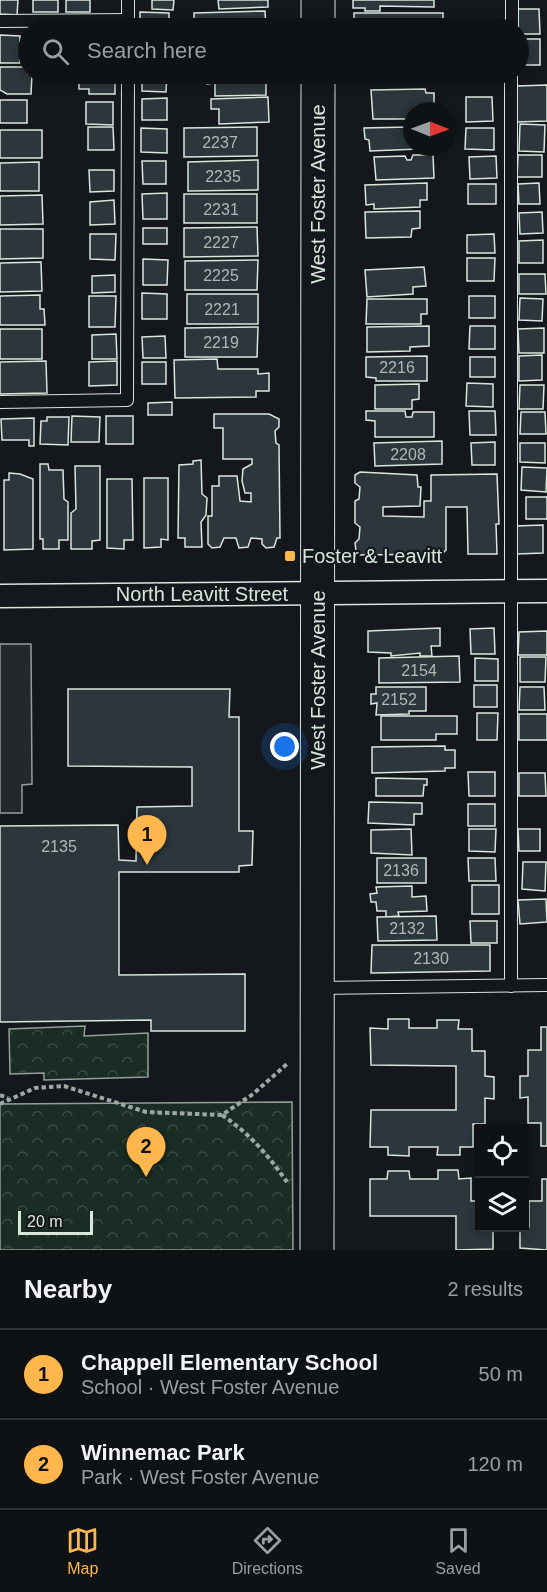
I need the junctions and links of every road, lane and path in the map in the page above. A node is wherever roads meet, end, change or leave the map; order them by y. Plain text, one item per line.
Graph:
1 (128, 0) edge
2 (318, 0) edge
3 (512, 0) edge
4 (128, 18) edge
5 (318, 18) edge
6 (512, 18) edge
7 (0, 21) edge
8 (18, 21) edge
9 (128, 84) edge
10 (318, 84) edge
11 (512, 84) edge
12 (0, 402) edge
13 (511, 591) junction
14 (547, 591) edge
15 (318, 593) junction
16 (0, 596) edge
17 (547, 985) edge
18 (510, 986) junction
19 (317, 988) junction
20 (287, 1064) dead end
21 (0, 1095) edge
22 (9, 1099) junction
23 (0, 1104) edge
24 (222, 1115) junction
25 (287, 1182) dead end
26 (317, 1250) edge

1 - 4 lane
2 - 5 main road
3 - 6 lane
7 - 8 lane
9 - 12 lane
10 - 15 main road, West Foster Avenue
11 - 13 lane
13 - 14 street, North Leavitt Street
13 - 15 street, North Leavitt Street
13 - 18 lane
15 - 16 street, North Leavitt Street
15 - 19 main road, West Foster Avenue
17 - 18 lane
18 - 19 lane
19 - 26 main road, West Foster Avenue
20 - 24 path
21 - 22 path
22 - 23 path
22 - 24 path
24 - 25 path

